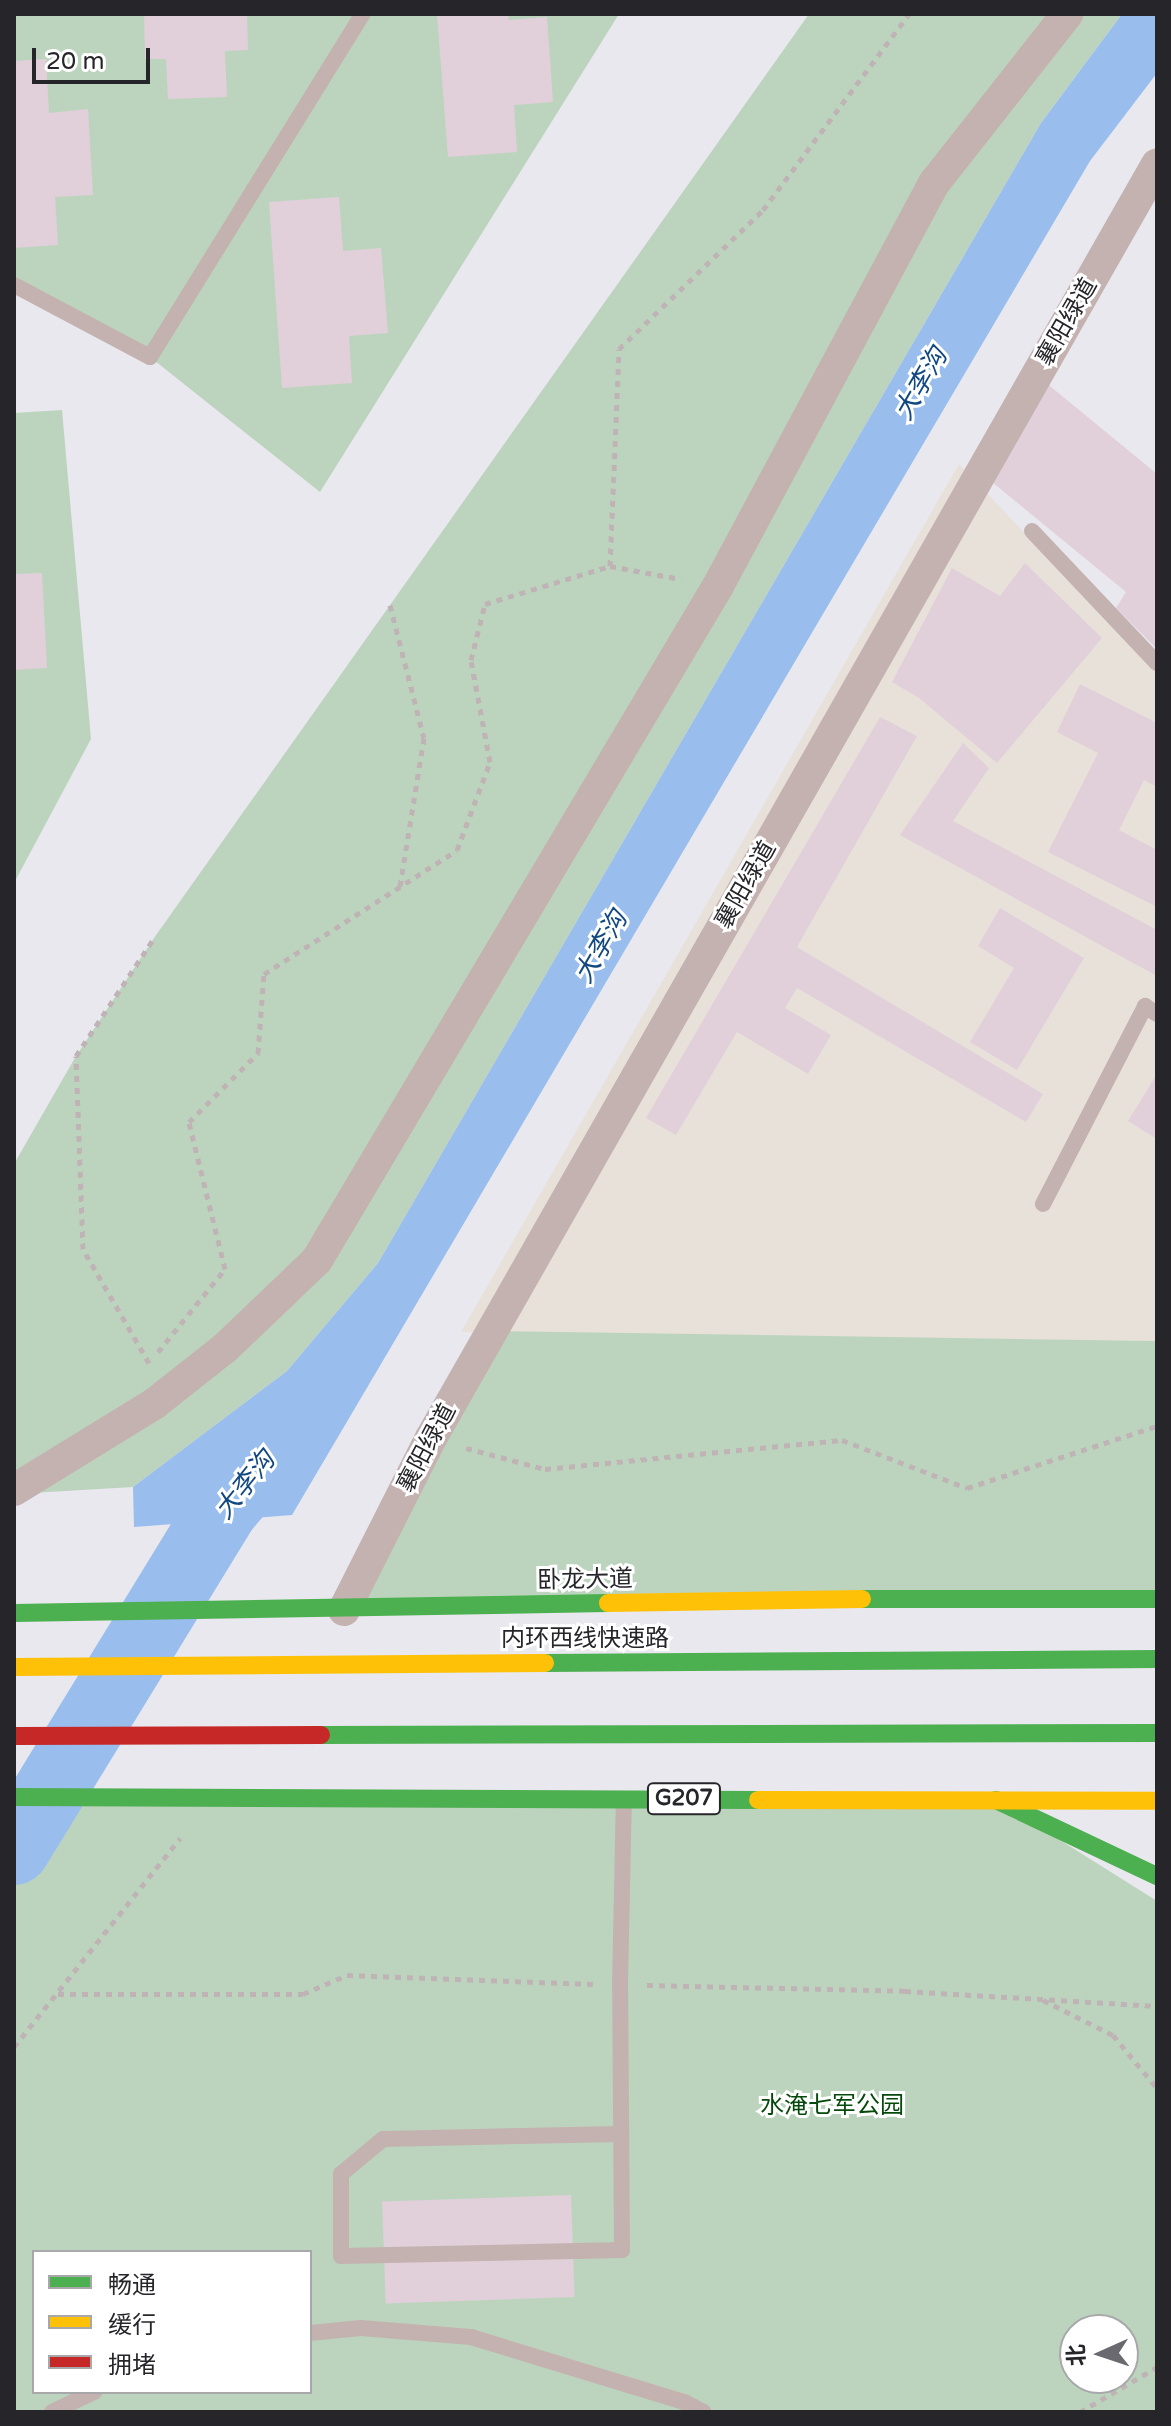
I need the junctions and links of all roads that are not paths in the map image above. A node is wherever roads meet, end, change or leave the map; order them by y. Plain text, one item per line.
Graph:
1 (363, 14) edge
2 (1067, 14) edge
3 (1157, 164) edge
4 (14, 285) edge
5 (1032, 531) dead end
6 (1157, 663) edge
7 (1157, 1014) edge
8 (1043, 1204) dead end
9 (14, 1490) edge
10 (1157, 1599) edge
11 (344, 1610) junction
12 (14, 1613) edge
13 (1157, 1659) edge
14 (14, 1667) edge
15 (1157, 1733) edge
16 (14, 1736) edge
17 (14, 1797) edge
18 (624, 1799) junction
19 (996, 1800) junction
20 (1157, 1801) edge
21 (1157, 1876) edge
22 (621, 2134) junction
23 (312, 2333) edge
24 (90, 2394) edge
25 (52, 2412) edge
26 (704, 2412) edge

1 - 4 lane
2 - 9 street
3 - 11 street, 襄阳绿道
5 - 6 lane
7 - 8 lane
10 - 11 main road, 卧龙大道
11 - 12 main road, 卧龙大道
13 - 14 main road, 内环西线快速路
15 - 16 main road
17 - 18 main road, G207
18 - 19 main road, G207
18 - 22 lane
19 - 20 main road, G207
19 - 21 main road
22 - 22 lane
23 - 26 lane
24 - 25 lane

